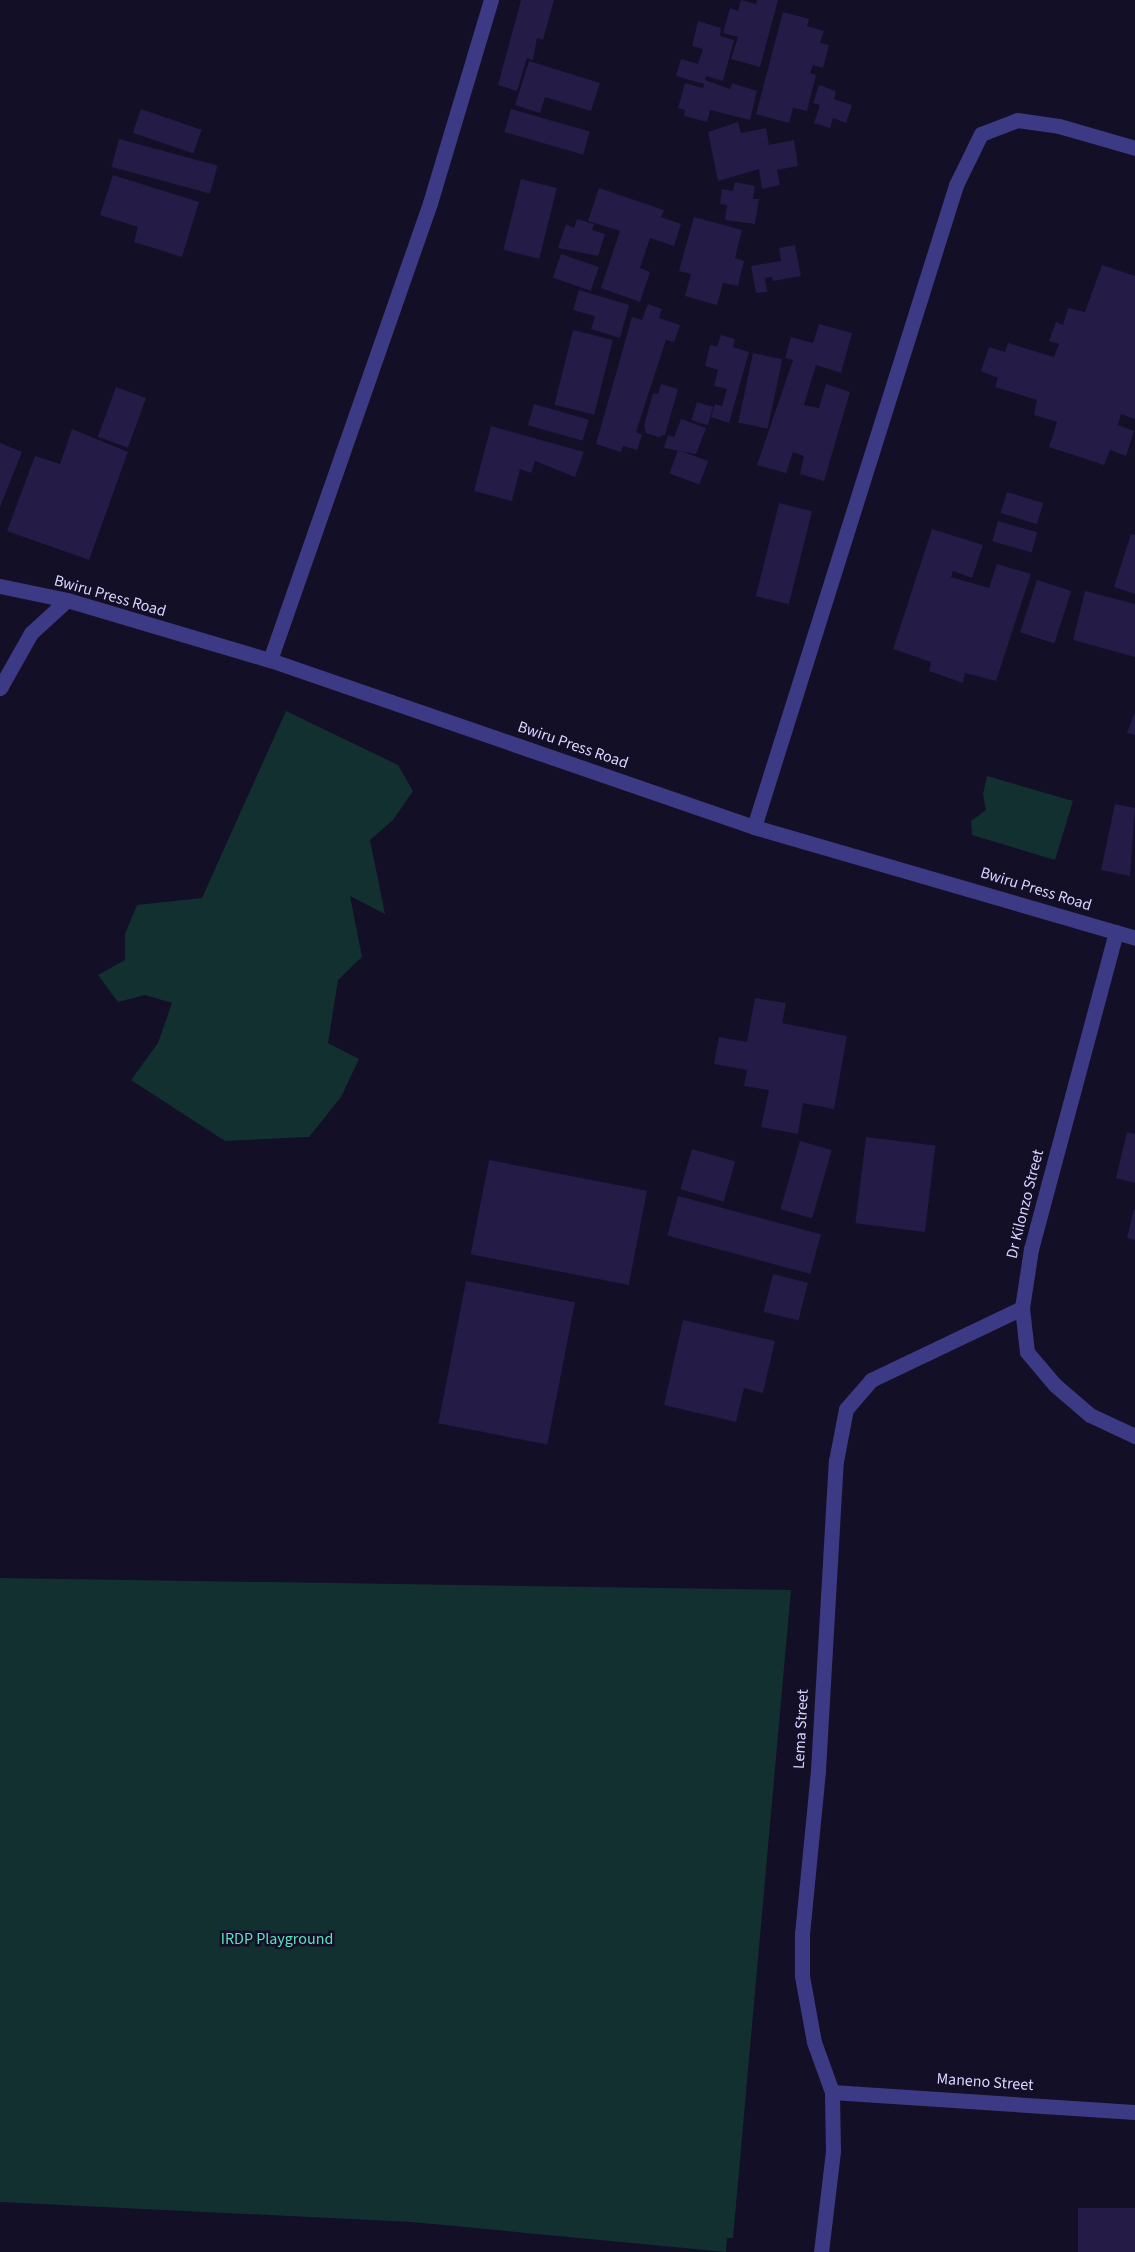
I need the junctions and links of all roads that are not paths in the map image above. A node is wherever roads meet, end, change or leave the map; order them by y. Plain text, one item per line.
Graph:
1 (491, 0) edge
2 (1135, 148) edge
3 (0, 586) edge
4 (67, 600) junction
5 (270, 660) junction
6 (0, 688) edge
7 (754, 827) junction
8 (1116, 932) junction
9 (1135, 938) edge
10 (1022, 1308) junction
11 (1135, 1436) edge
12 (832, 2092) junction
13 (1135, 2112) edge
14 (821, 2252) edge

1 - 5 street
2 - 7 street
3 - 4 street, Bwiru Press Road
4 - 5 street, Bwiru Press Road
4 - 6 street
5 - 7 street, Bwiru Press Road
7 - 8 street, Bwiru Press Road
8 - 9 street, Bwiru Press Road
8 - 10 street, Dr Kilonzo Street
10 - 11 street, Dr Kilonzo Street
10 - 12 street, Lema Street
12 - 13 street, Maneno Street
12 - 14 street, Lema Street

